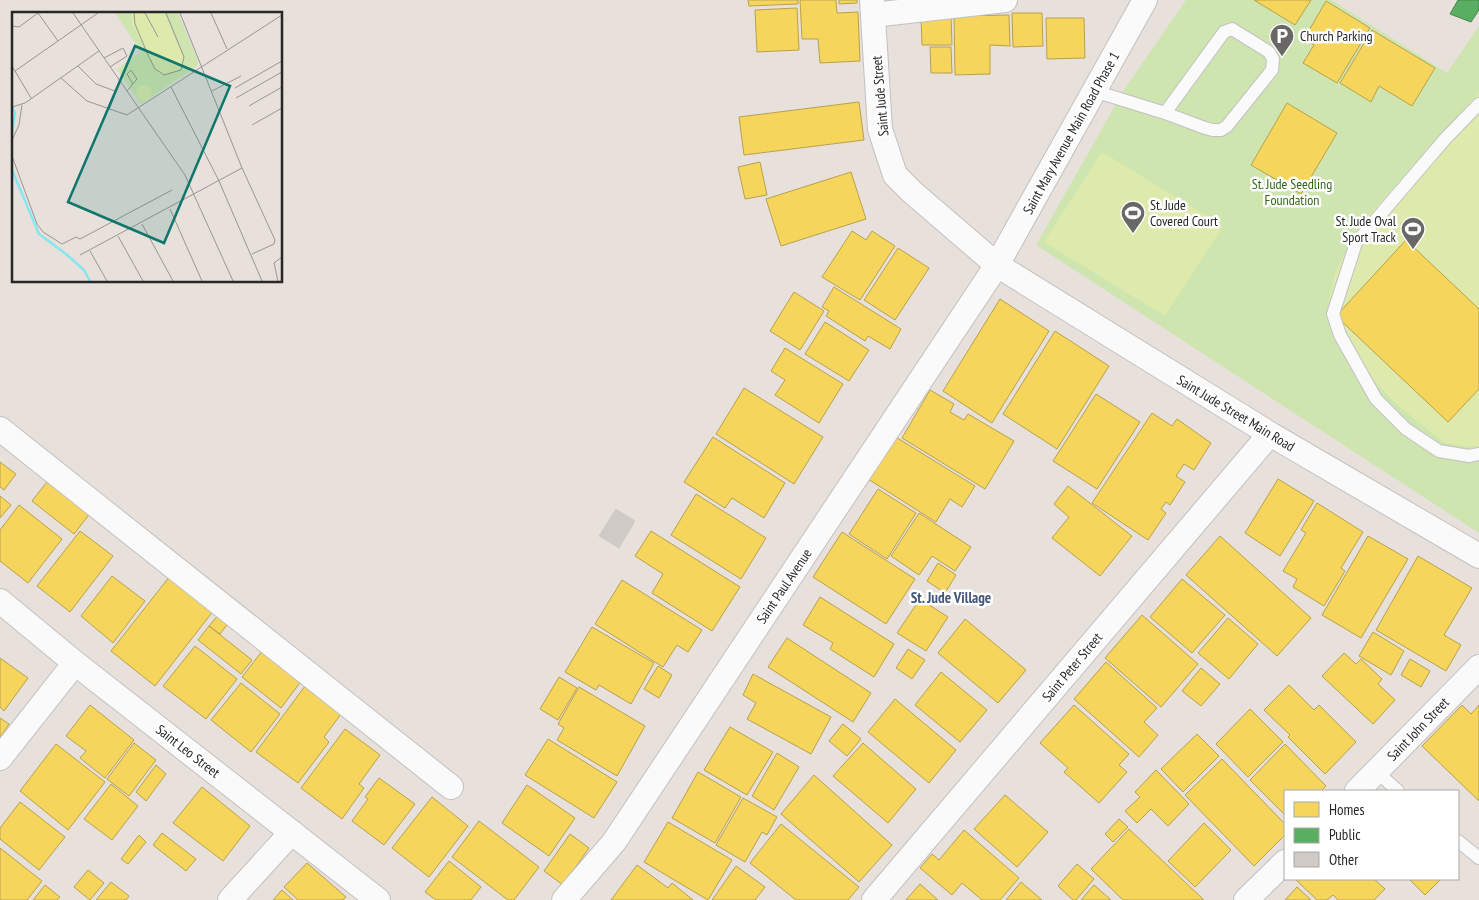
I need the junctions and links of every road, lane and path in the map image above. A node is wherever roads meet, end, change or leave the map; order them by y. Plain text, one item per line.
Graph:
1 (1004, 0) edge
2 (1137, 0) edge
3 (873, 8) edge
4 (1094, 91) junction
5 (1479, 104) edge
6 (1165, 113) junction
7 (997, 265) junction
8 (0, 429) edge
9 (1270, 434) junction
10 (1479, 454) edge
11 (1479, 556) edge
12 (0, 601) edge
13 (75, 663) junction
14 (1479, 667) edge
15 (0, 758) edge
16 (1377, 772) junction
17 (451, 787) dead end
18 (1358, 790) edge
19 (1397, 790) edge
20 (292, 832) junction
21 (1459, 842) edge
22 (1479, 858) edge
23 (1284, 863) edge
24 (230, 900) edge
25 (378, 900) edge
26 (564, 900) edge
27 (874, 900) edge
28 (1246, 900) edge

1 - 3 street
2 - 4 street, Saint Mary Avenue Main Road Phase 1
3 - 7 street, Saint Jude Street
4 - 6 lane
4 - 7 street, Saint Mary Avenue Main Road Phase 1
5 - 10 lane
6 - 6 lane
7 - 9 street, Saint Jude Street Main Road
7 - 26 street, Saint Paul Avenue
8 - 17 street
9 - 11 street, Saint Jude Street Main Road
9 - 27 street, Saint Peter Street
12 - 13 street, Saint Leo Street
13 - 15 street
13 - 20 street, Saint Leo Street
14 - 16 street, Saint John Street
16 - 18 street, Saint John Street
16 - 19 lane
20 - 24 street
20 - 25 street, Saint Leo Street
21 - 22 lane
23 - 28 street

